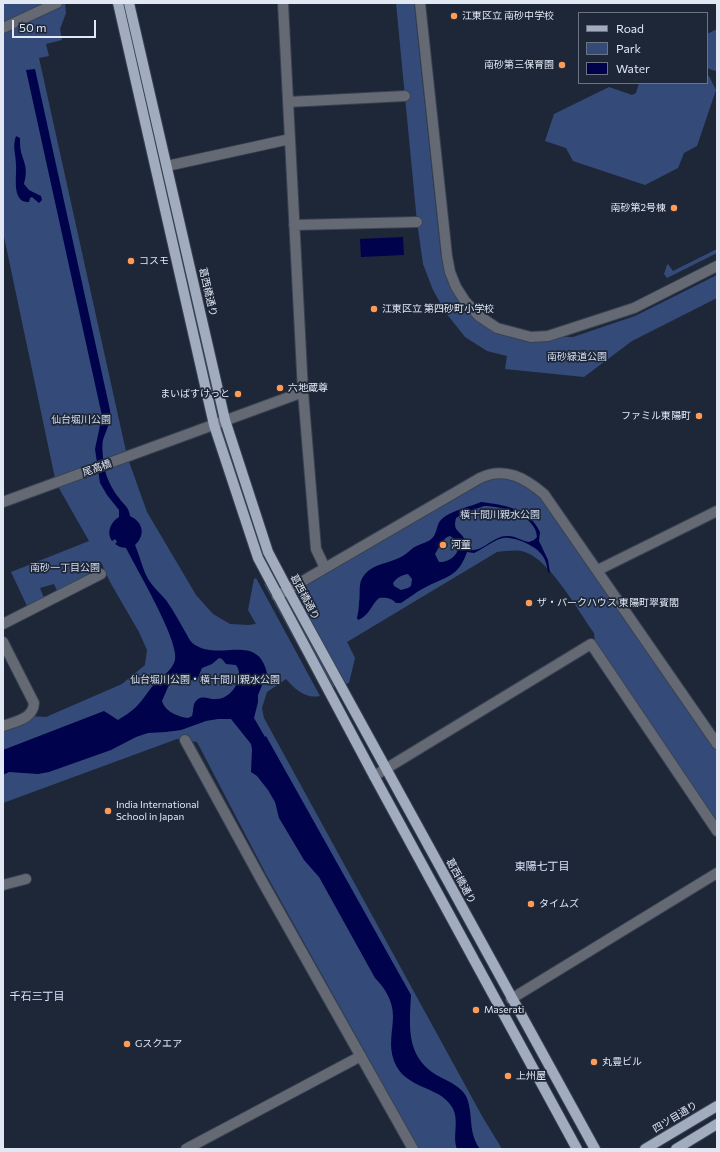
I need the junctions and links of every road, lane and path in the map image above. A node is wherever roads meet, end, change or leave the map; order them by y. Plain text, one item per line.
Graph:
1 (58, 3) edge
2 (118, 3) edge
3 (130, 3) edge
4 (283, 3) edge
5 (420, 3) edge
6 (3, 28) edge
7 (406, 96) dead end
8 (288, 102) junction
9 (290, 139) junction
10 (167, 166) junction
11 (417, 222) dead end
12 (294, 225) junction
13 (717, 266) edge
14 (303, 392) junction
15 (225, 420) junction
16 (214, 425) junction
17 (3, 502) edge
18 (717, 512) edge
19 (325, 568) junction
20 (598, 570) junction
21 (101, 574) dead end
22 (288, 590) junction
23 (277, 596) junction
24 (3, 624) edge
25 (3, 642) edge
26 (3, 726) edge
27 (185, 740) dead end
28 (717, 744) edge
29 (386, 769) junction
30 (374, 776) junction
31 (717, 831) edge
32 (717, 873) edge
33 (26, 879) dead end
34 (3, 884) edge
35 (511, 999) junction
36 (361, 1056) junction
37 (717, 1106) edge
38 (717, 1124) edge
39 (186, 1149) edge
40 (412, 1149) edge
41 (577, 1149) edge
42 (595, 1149) edge
43 (645, 1149) edge
44 (676, 1149) edge

1 - 6 street
2 - 16 main road
3 - 10 main road, 葛西橋通り
4 - 8 street
5 - 13 street
7 - 8 street
8 - 9 street
9 - 10 street
9 - 12 street
10 - 15 main road, 葛西橋通り
11 - 12 street
12 - 14 street
14 - 15 street, 尾高橋
14 - 19 street
15 - 16 street, 尾高橋
15 - 22 main road, 葛西橋通り
16 - 17 street, 尾高橋
16 - 23 main road
18 - 20 street
19 - 20 street
19 - 22 street
20 - 28 street
21 - 24 street
22 - 23 street
22 - 29 main road, 葛西橋通り
23 - 30 main road
25 - 26 street
27 - 36 street
29 - 30 street
29 - 31 street
29 - 35 main road, 葛西橋通り
30 - 41 main road
32 - 35 street
33 - 34 street
35 - 42 main road, 葛西橋通り
36 - 39 street
36 - 40 street
37 - 43 main road, 四ツ目通り
38 - 44 main road

